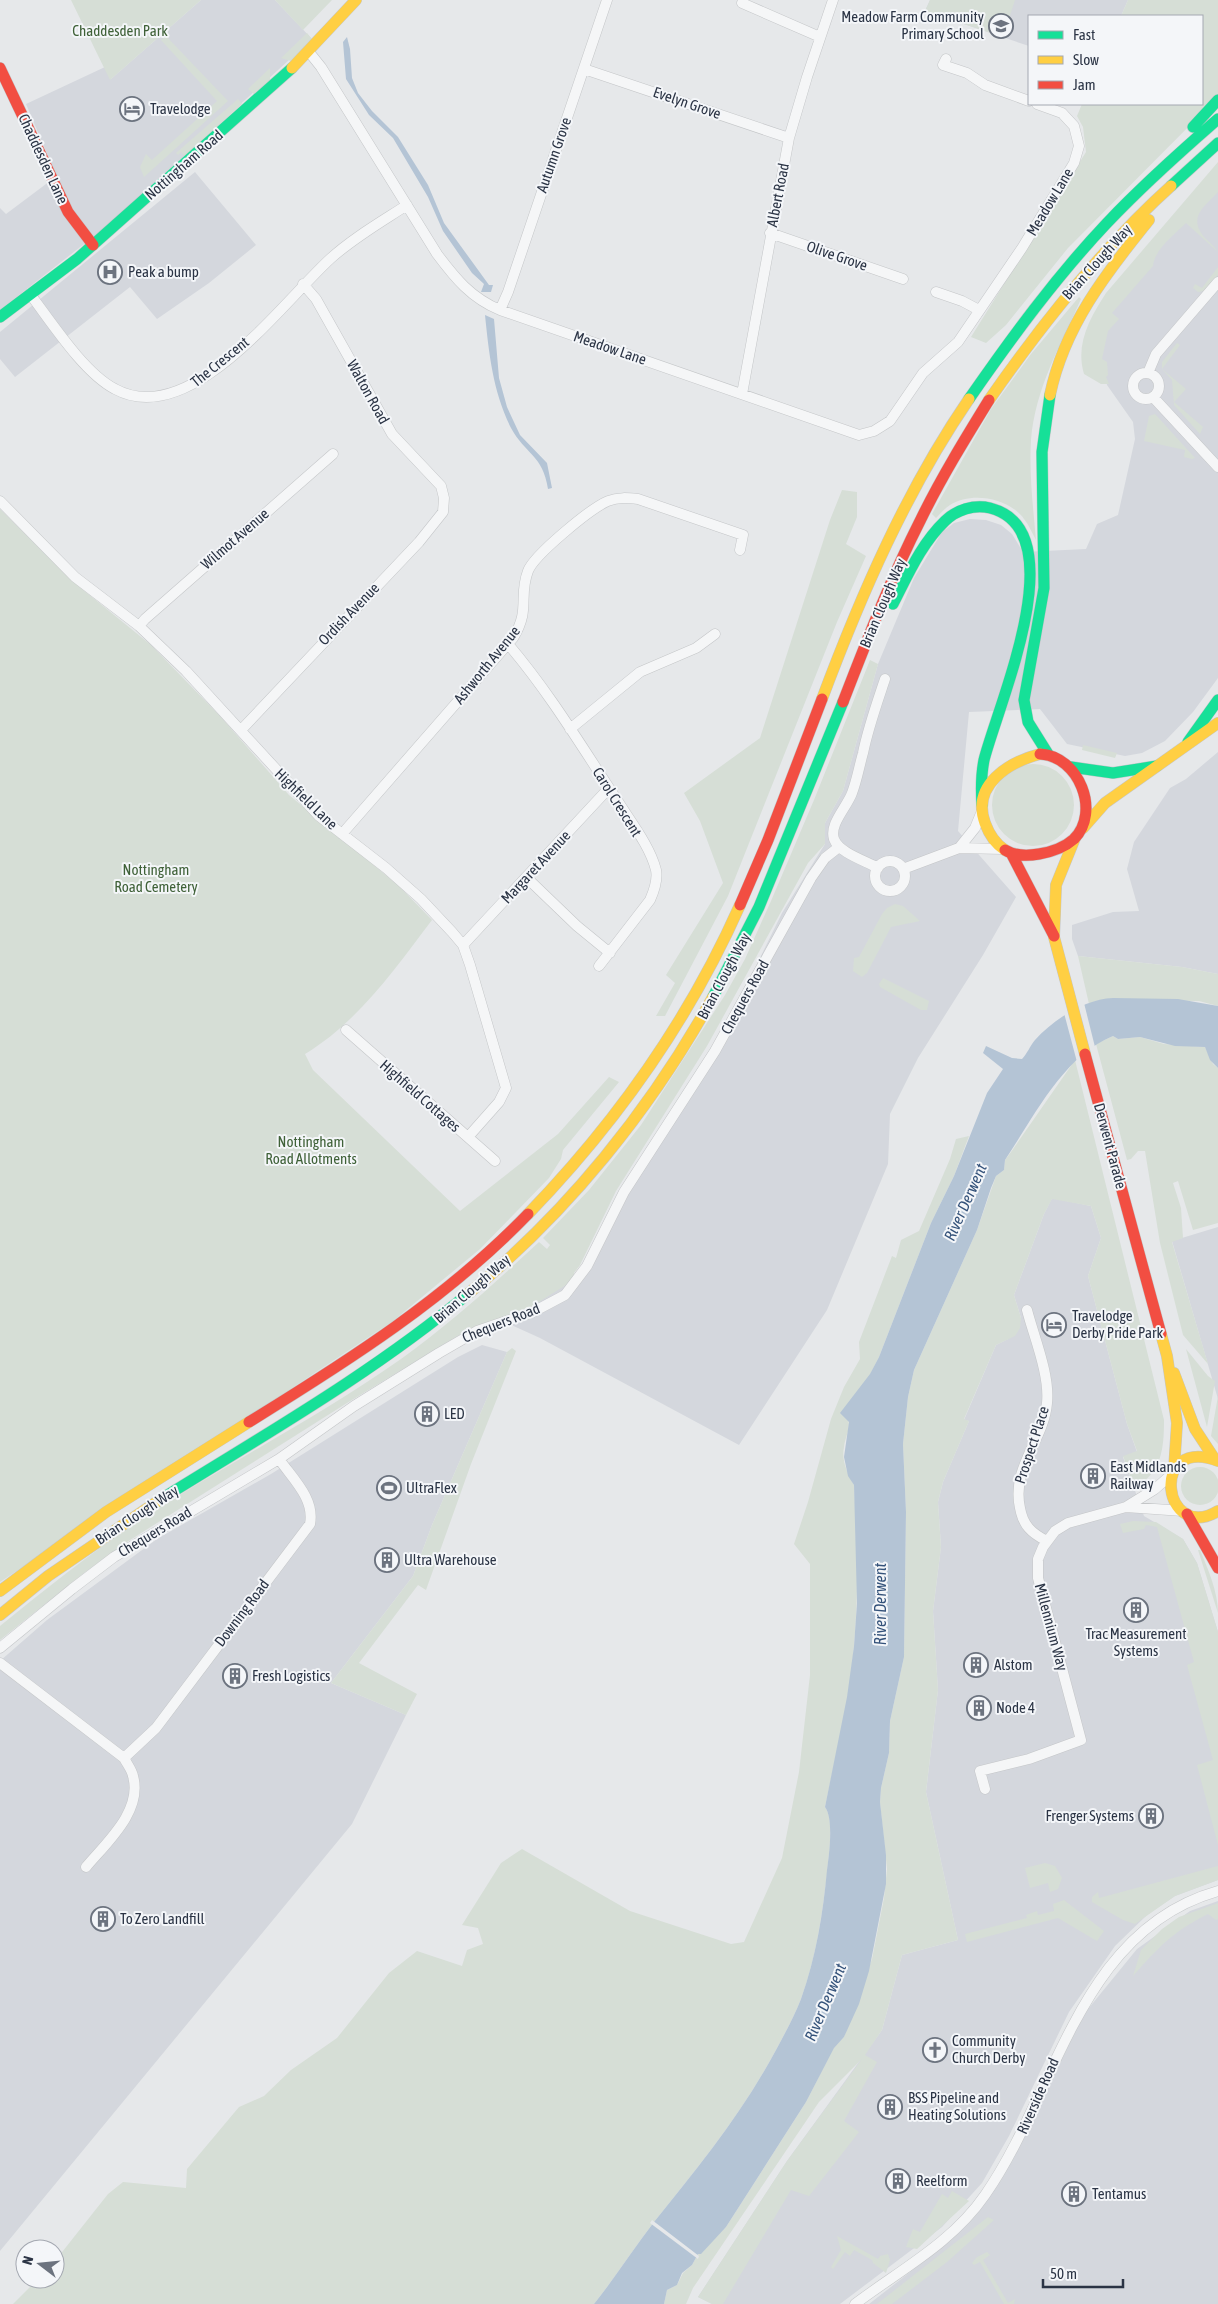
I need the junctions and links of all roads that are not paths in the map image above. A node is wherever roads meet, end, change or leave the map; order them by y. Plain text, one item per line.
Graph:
1 (356, 0) edge
2 (607, 0) edge
3 (833, 0) edge
4 (742, 4) dead end
5 (820, 37) junction
6 (309, 52) junction
7 (946, 59) dead end
8 (0, 68) edge
9 (584, 69) junction
10 (1218, 100) edge
11 (1028, 101) edge
12 (1040, 105) edge
13 (1218, 119) edge
14 (789, 138) junction
15 (1214, 146) edge
16 (1146, 183) junction
17 (407, 205) junction
18 (770, 232) junction
19 (93, 245) junction
20 (903, 279) dead end
21 (1218, 282) edge
22 (303, 284) junction
23 (936, 292) dead end
24 (30, 294) junction
25 (500, 310) junction
26 (979, 310) junction
27 (0, 317) edge
28 (1148, 373) junction
29 (742, 394) junction
30 (1153, 397) junction
31 (333, 454) dead end
32 (1218, 467) edge
33 (443, 492) joint
34 (0, 501) edge
35 (740, 550) dead end
36 (140, 626) junction
37 (715, 634) dead end
38 (508, 644) junction
39 (856, 667) junction
40 (885, 679) dead end
41 (1218, 700) edge
42 (1218, 723) edge
43 (570, 729) junction
44 (241, 730) junction
45 (1185, 747) junction
46 (1048, 754) junction
47 (1159, 766) junction
48 (1071, 767) junction
49 (609, 788) junction
50 (982, 808) junction
51 (342, 834) junction
52 (1078, 834) junction
53 (839, 847) junction
54 (959, 848) junction
55 (1007, 851) junction
56 (878, 868) junction
57 (903, 869) junction
58 (526, 877) junction
59 (1055, 940) junction
60 (463, 945) junction
61 (610, 953) junction
62 (599, 966) dead end
63 (346, 1030) dead end
64 (468, 1138) junction
65 (494, 1161) dead end
66 (1026, 1310) dead end
67 (1167, 1356) junction
68 (279, 1459) junction
69 (1217, 1461) edge
70 (1173, 1472) junction
71 (1126, 1508) junction
72 (1218, 1511) edge
73 (1185, 1513) junction
74 (1047, 1541) junction
75 (1218, 1568) edge
76 (0, 1591) edge
77 (0, 1615) edge
78 (0, 1648) edge
79 (0, 1663) edge
80 (124, 1758) junction
81 (985, 1789) dead end
82 (86, 1867) dead end
83 (1218, 1891) edge
84 (855, 2304) edge

1 - 6 main road, Nottingham Road
2 - 9 street, Autumn Grove
3 - 5 street, Albert Road
4 - 5 street
5 - 14 street, Albert Road
6 - 17 street, Meadow Lane
6 - 19 main road, Nottingham Road
7 - 11 street
8 - 19 main road, Chaddesden Lane
9 - 14 street, Evelyn Grove
9 - 25 street, Autumn Grove
10 - 16 main road
12 - 26 street, Meadow Lane
13 - 16 main road, Brian Clough Way
14 - 18 street, Albert Road
15 - 39 main road, Brian Clough Way
15 - 46 main road
16 - 76 main road, Brian Clough Way
17 - 22 street, The Crescent
17 - 25 street, Meadow Lane
18 - 20 street, Olive Grove
18 - 29 street, Albert Road
19 - 24 main road, Nottingham Road
21 - 28 street
22 - 24 street, The Crescent
22 - 33 street, Walton Road
23 - 26 street
24 - 27 main road, Nottingham Road
25 - 29 street, Meadow Lane
26 - 29 street, Meadow Lane
28 - 30 street
28 - 30 street
30 - 32 street
31 - 36 street, Wilmot Avenue
33 - 44 street, Ordish Avenue
34 - 36 street, Highfield Lane
35 - 38 street, Ashworth Avenue
36 - 44 street, Highfield Lane
37 - 43 street
38 - 43 street, Carol Crescent
38 - 51 street, Ashworth Avenue
39 - 50 main road
39 - 77 main road, Brian Clough Way
40 - 53 street
41 - 45 main road
42 - 45 main road
43 - 49 street, Carol Crescent
44 - 51 street, Highfield Lane
45 - 47 main road
46 - 48 main road
46 - 50 main road
47 - 48 main road
47 - 52 main road
48 - 52 main road
49 - 58 street, Margaret Avenue
49 - 61 street, Carol Crescent
50 - 54 street
50 - 55 main road
51 - 60 street, Highfield Lane
52 - 55 main road
52 - 59 main road, Derwent Parade
53 - 56 street
53 - 68 street, Chequers Road
54 - 55 street
54 - 57 street
55 - 59 main road, Derwent Parade
56 - 57 street
56 - 57 street
58 - 60 street, Margaret Avenue
58 - 61 street
59 - 67 main road, Derwent Parade
60 - 64 street, Highfield Lane
61 - 62 street, Carol Crescent
63 - 64 street, Highfield Cottages
64 - 65 street, Highfield Cottages
66 - 74 street, Prospect Place
67 - 69 main road, Derwent Parade
67 - 70 main road, Derwent Parade
68 - 78 street, Chequers Road
68 - 80 street, Downing Road
69 - 70 main road
70 - 71 street, Millennium Way
70 - 73 main road, Derwent Parade
71 - 73 street, Millennium Way
71 - 74 street, Millennium Way
72 - 73 main road
73 - 75 main road
74 - 81 street, Millennium Way
79 - 80 street
80 - 82 street
83 - 84 street, Riverside Road

